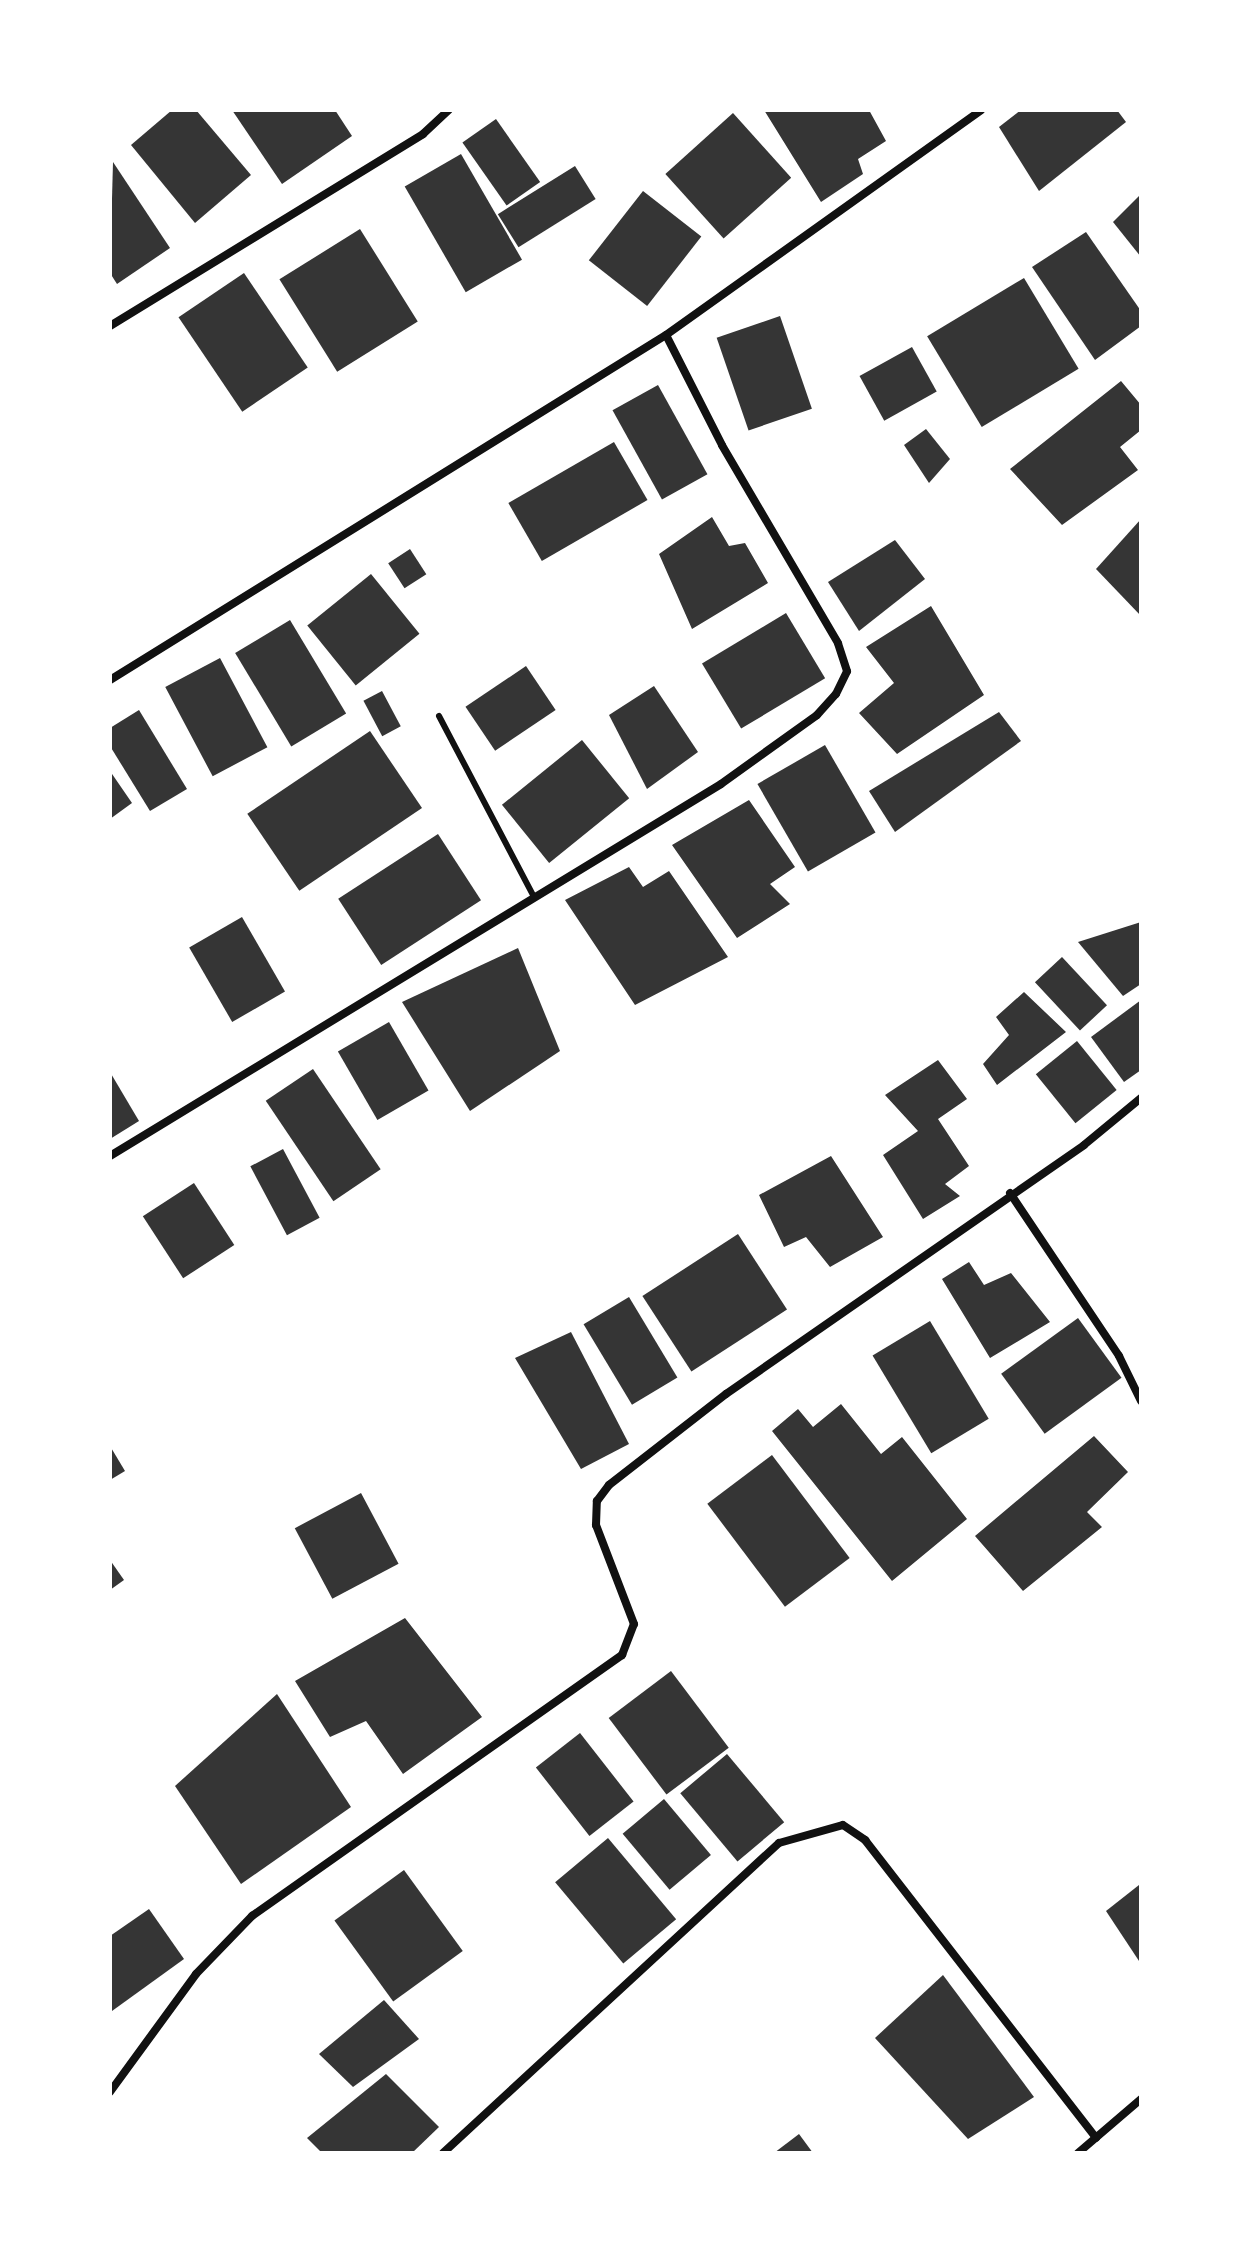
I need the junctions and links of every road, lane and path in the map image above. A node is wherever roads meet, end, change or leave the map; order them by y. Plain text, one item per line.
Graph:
1 (449, 110) edge
2 (981, 110) edge
3 (110, 326) edge
4 (666, 335) junction
5 (110, 680) edge
6 (439, 716) dead end
7 (534, 897) junction
8 (1141, 1098) edge
9 (110, 1156) edge
10 (1010, 1193) junction
11 (1141, 1401) edge
12 (110, 2092) edge
13 (1141, 2099) edge
14 (1096, 2138) junction
15 (443, 2153) edge
16 (1078, 2153) edge

1 - 3 street
2 - 4 street
4 - 5 street
4 - 7 street
6 - 7 lane
7 - 9 street
8 - 10 street
10 - 11 street
10 - 12 street
13 - 14 street
14 - 15 street
14 - 16 street

